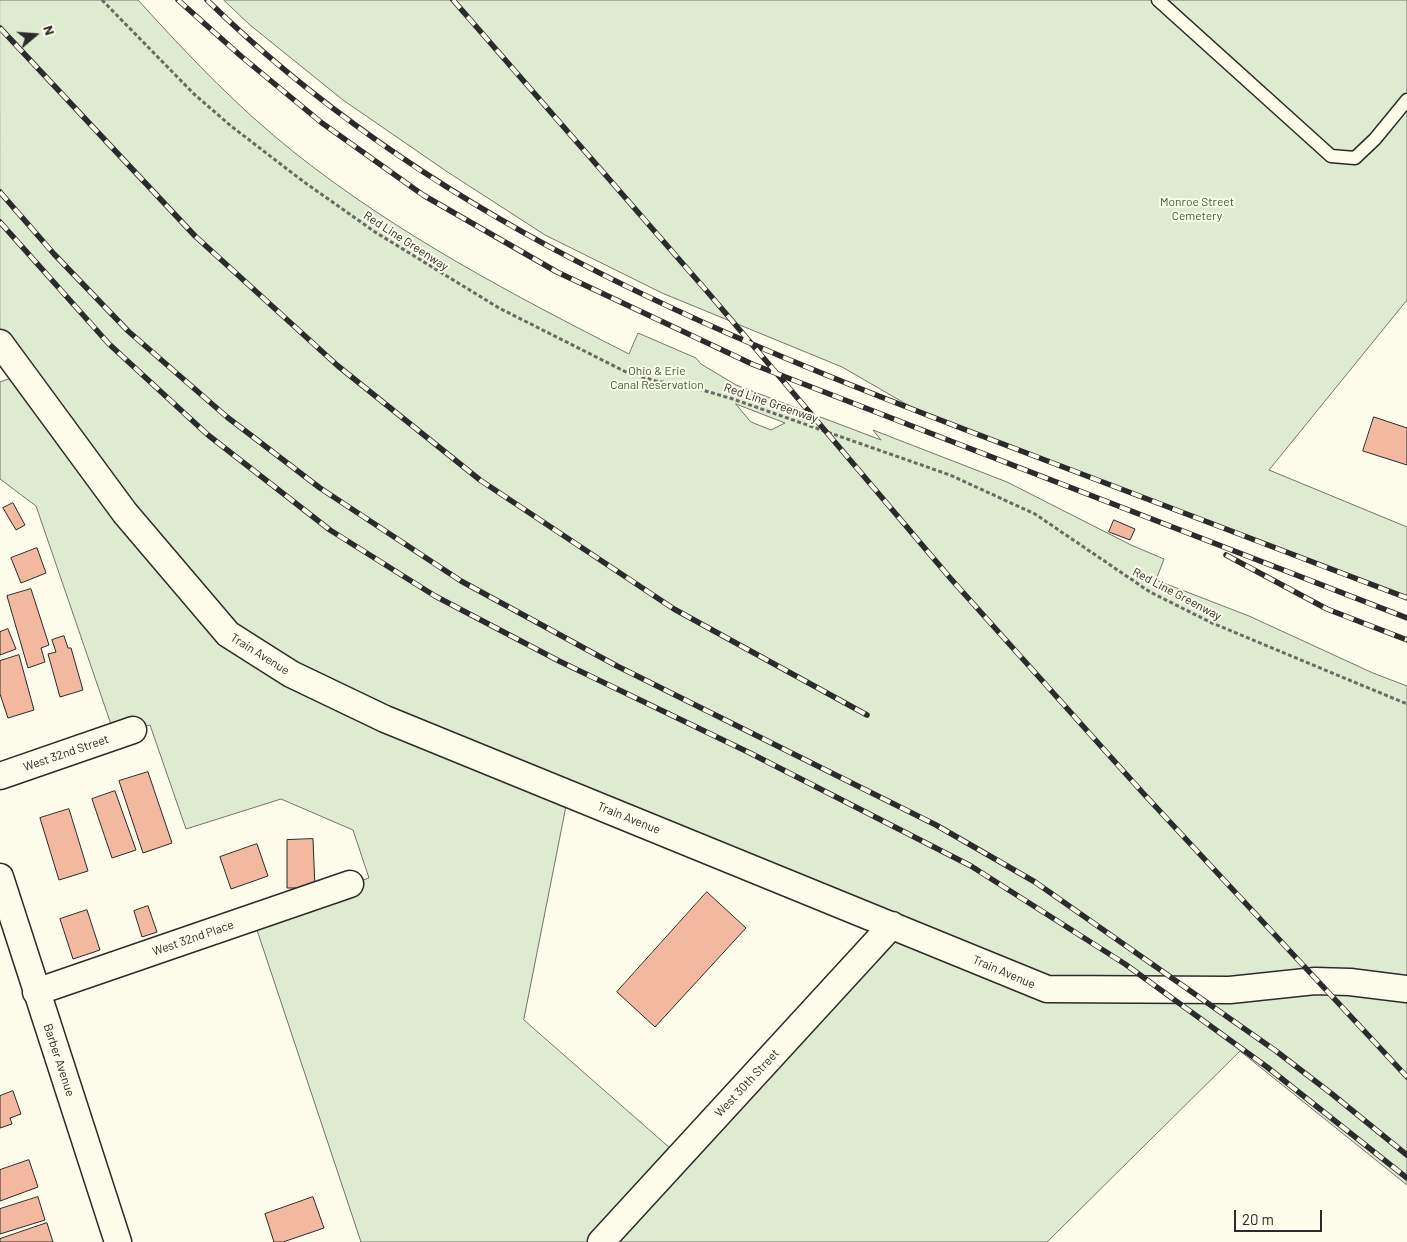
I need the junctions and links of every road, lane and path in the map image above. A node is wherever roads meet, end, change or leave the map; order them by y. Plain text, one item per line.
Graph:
1 (102, 0) edge
2 (1158, 0) edge
3 (1407, 100) edge
4 (0, 343) edge
5 (1407, 704) edge
6 (133, 730) dead end
7 (0, 776) edge
8 (0, 878) edge
9 (350, 884) dead end
10 (892, 925) junction
11 (1407, 989) edge
12 (36, 992) junction
13 (118, 1242) edge
14 (601, 1242) edge

1 - 5 path, Red Line Greenway
2 - 3 lane
4 - 10 street, Train Avenue
6 - 7 street, West 32nd Street
8 - 12 street, Barber Avenue
9 - 12 street, West 32nd Place
10 - 11 street, Train Avenue
10 - 14 street, West 30th Street
12 - 13 street, Barber Avenue

